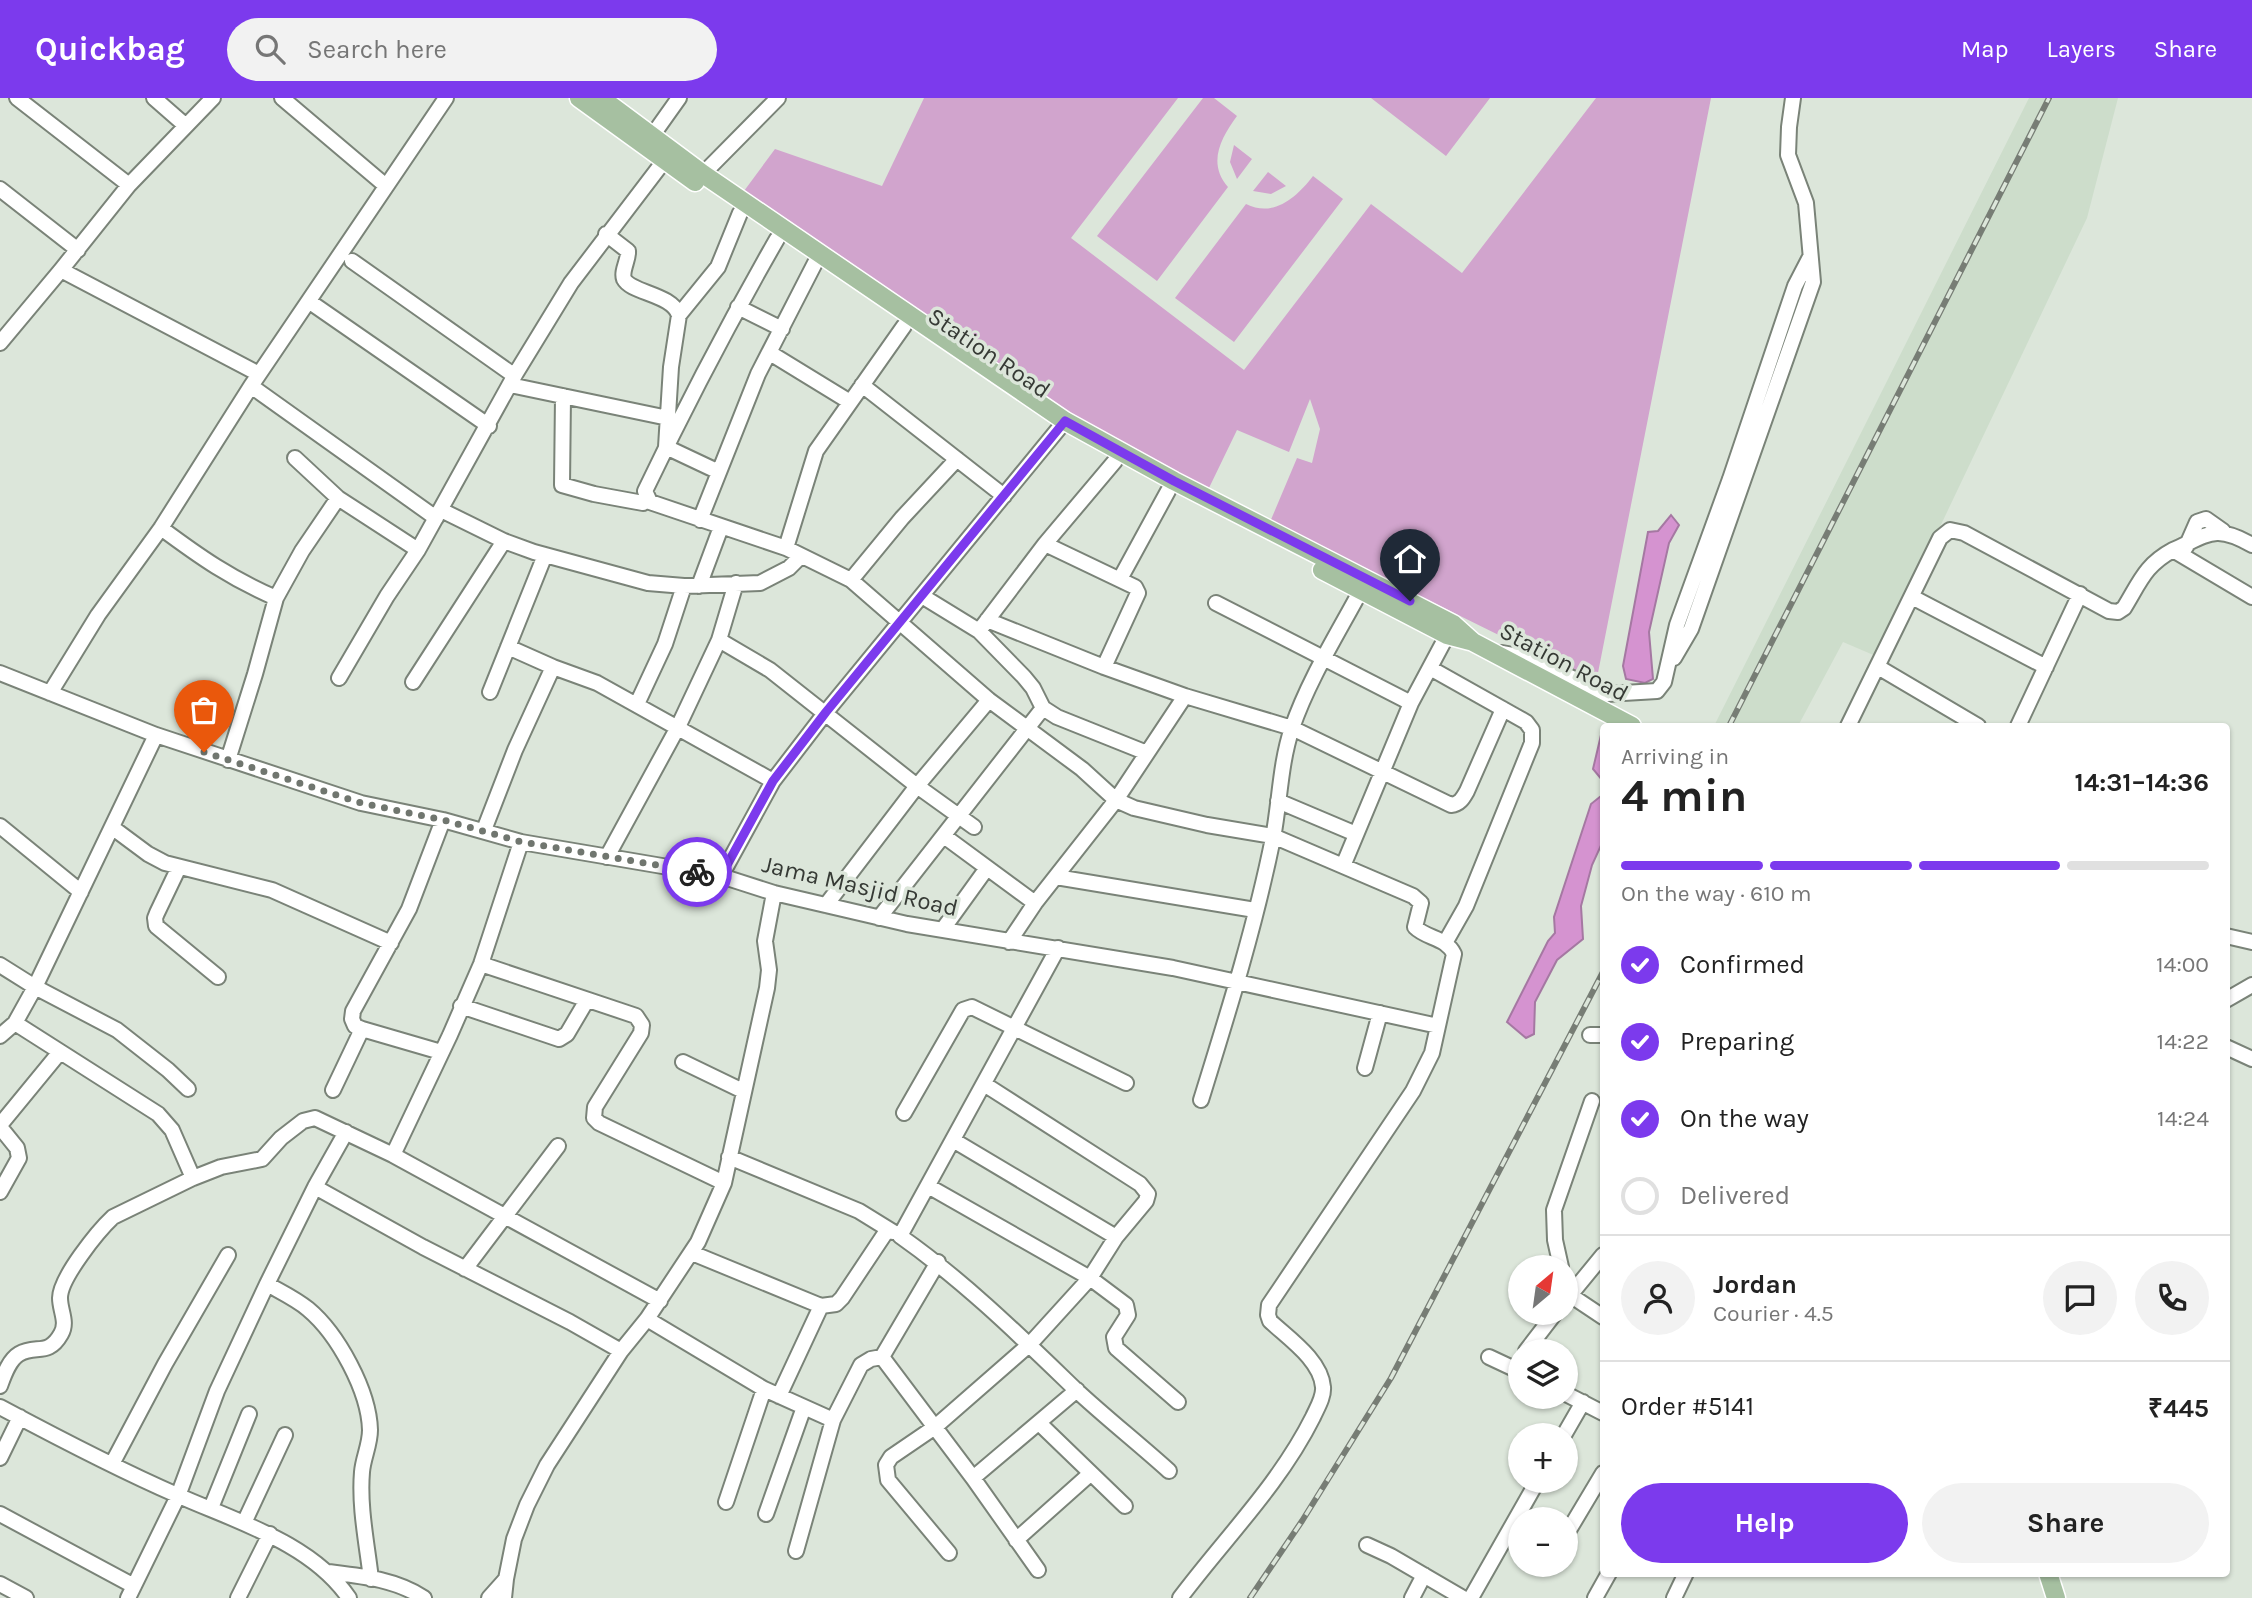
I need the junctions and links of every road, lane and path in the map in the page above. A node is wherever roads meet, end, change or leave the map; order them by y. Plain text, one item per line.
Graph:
1 (17, 98) edge
2 (154, 98) edge
3 (213, 98) edge
4 (282, 98) edge
5 (446, 98) edge
6 (579, 98) edge
7 (601, 98) edge
8 (680, 98) edge
9 (778, 98) edge
10 (1794, 98) edge
11 (186, 126) junction
12 (652, 136) junction
13 (664, 161) junction
14 (699, 178) junction
15 (129, 185) junction
16 (386, 186) junction
17 (0, 189) edge
18 (740, 213) junction
19 (606, 234) junction
20 (777, 239) junction
21 (78, 250) junction
22 (352, 261) dead end
23 (815, 262) junction
24 (61, 270) junction
25 (310, 302) junction
26 (738, 307) junction
27 (679, 315) junction
28 (904, 326) junction
29 (782, 329) junction
30 (0, 342) edge
31 (770, 354) junction
32 (513, 379) junction
33 (255, 380) junction
34 (862, 385) junction
35 (563, 396) junction
36 (850, 402) junction
37 (668, 418) junction
38 (1061, 425) junction
39 (488, 426) junction
40 (666, 447) junction
41 (295, 458) dead end
42 (957, 459) junction
43 (1115, 461) junction
44 (719, 472) junction
45 (1168, 491) junction
46 (1004, 496) junction
47 (338, 498) junction
48 (643, 503) dead end
49 (438, 514) junction
50 (700, 520) junction
51 (721, 527) junction
52 (161, 528) junction
53 (504, 541) junction
54 (1045, 544) junction
55 (2252, 545) edge
56 (786, 548) junction
57 (418, 550) junction
58 (2182, 551) junction
59 (545, 555) junction
60 (801, 556) junction
61 (1120, 579) junction
62 (851, 580) junction
63 (736, 583) junction
64 (692, 586) junction
65 (1361, 590) junction
66 (2080, 594) junction
67 (922, 596) junction
68 (1912, 597) junction
69 (2252, 597) edge
70 (275, 598) junction
71 (1216, 603) dead end
72 (899, 624) junction
73 (983, 626) junction
74 (1450, 630) junction
75 (719, 640) junction
76 (508, 648) junction
77 (1493, 652) junction
78 (1324, 658) junction
79 (554, 667) junction
80 (1104, 667) junction
81 (1878, 667) junction
82 (2046, 667) junction
83 (1430, 668) junction
84 (0, 673) edge
85 (339, 678) dead end
86 (413, 682) dead end
87 (490, 692) dead end
88 (50, 693) junction
89 (1185, 696) junction
90 (989, 700) junction
91 (1411, 703) junction
92 (637, 704) junction
93 (1043, 708) junction
94 (1503, 709) junction
95 (826, 712) junction
96 (1626, 723) edge
97 (1850, 723) edge
98 (1973, 723) edge
99 (2019, 723) edge
100 (678, 727) junction
101 (1292, 728) junction
102 (1027, 729) junction
103 (156, 735) junction
104 (1141, 754) junction
105 (228, 760) junction
106 (1382, 772) junction
107 (773, 781) junction
108 (916, 786) junction
109 (1116, 800) junction
110 (1278, 801) junction
111 (959, 816) junction
112 (443, 820) junction
113 (0, 825) edge
114 (974, 827) dead end
115 (113, 828) junction
116 (484, 830) junction
117 (1356, 834) junction
118 (944, 836) junction
119 (1273, 836) junction
120 (522, 842) junction
121 (607, 857) junction
122 (1343, 866) junction
123 (179, 867) junction
124 (987, 868) junction
125 (721, 876) junction
126 (1056, 877) junction
127 (81, 892) junction
128 (774, 893) junction
129 (1035, 903) junction
130 (827, 905) junction
131 (1255, 910) junction
132 (879, 918) junction
133 (943, 929) junction
134 (2230, 937) edge
135 (2248, 941) edge
136 (1009, 942) junction
137 (391, 943) junction
138 (1445, 943) junction
139 (1058, 947) junction
140 (2230, 948) edge
141 (481, 964) junction
142 (0, 965) edge
143 (218, 977) dead end
144 (1238, 982) junction
145 (36, 987) junction
146 (2249, 990) edge
147 (2230, 998) edge
148 (587, 1000) junction
149 (461, 1006) junction
150 (1380, 1013) junction
151 (15, 1023) junction
152 (1438, 1026) junction
153 (1014, 1027) junction
154 (362, 1029) junction
155 (0, 1037) edge
156 (2230, 1049) edge
157 (60, 1052) junction
158 (441, 1052) junction
159 (2252, 1059) edge
160 (683, 1062) dead end
161 (1366, 1068) dead end
162 (1126, 1083) dead end
163 (984, 1084) junction
164 (188, 1089) dead end
165 (333, 1090) dead end
166 (743, 1091) junction
167 (1201, 1100) dead end
168 (1592, 1101) dead end
169 (904, 1112) dead end
170 (0, 1126) edge
171 (346, 1132) junction
172 (953, 1140) junction
173 (558, 1146) dead end
174 (393, 1155) junction
175 (729, 1157) junction
176 (193, 1178) junction
177 (724, 1183) junction
178 (315, 1186) junction
179 (928, 1186) junction
180 (0, 1192) edge
181 (504, 1216) junction
182 (894, 1233) junction
183 (1116, 1237) junction
184 (692, 1253) junction
185 (229, 1255) dead end
186 (1558, 1255) edge
187 (1600, 1258) edge
188 (938, 1262) junction
189 (465, 1269) junction
190 (1090, 1278) junction
191 (1578, 1282) edge
192 (267, 1284) junction
193 (1578, 1300) edge
194 (660, 1301) junction
195 (821, 1306) junction
196 (1600, 1315) edge
197 (647, 1319) junction
198 (1546, 1325) edge
199 (1535, 1339) edge
200 (1030, 1344) junction
201 (621, 1351) junction
202 (882, 1357) junction
203 (1489, 1357) dead end
204 (1508, 1363) edge
205 (0, 1385) edge
206 (764, 1389) junction
207 (1077, 1390) junction
208 (779, 1396) junction
209 (1578, 1400) edge
210 (1178, 1402) dead end
211 (1583, 1402) junction
212 (0, 1407) edge
213 (804, 1407) junction
214 (1600, 1411) edge
215 (249, 1413) dead end
216 (20, 1418) junction
217 (833, 1420) junction
218 (1038, 1423) junction
219 (1571, 1423) edge
220 (935, 1427) junction
221 (285, 1435) dead end
222 (0, 1458) edge
223 (112, 1464) junction
224 (1169, 1471) dead end
225 (1090, 1474) junction
226 (973, 1478) junction
227 (1600, 1478) edge
228 (1531, 1493) edge
229 (178, 1496) junction
230 (726, 1502) dead end
231 (1125, 1506) dead end
232 (211, 1508) junction
233 (0, 1514) edge
234 (766, 1514) dead end
235 (1578, 1515) edge
236 (244, 1523) junction
237 (270, 1534) junction
238 (1016, 1540) junction
239 (1367, 1545) dead end
240 (796, 1551) dead end
241 (949, 1553) dead end
242 (1038, 1570) dead end
243 (328, 1572) junction
244 (1424, 1575) junction
245 (1607, 1577) edge
246 (1685, 1577) edge
247 (2049, 1577) edge
248 (371, 1579) junction
249 (506, 1579) junction
250 (0, 1584) edge
251 (131, 1592) edge
252 (1679, 1596) edge
253 (26, 1598) edge
254 (238, 1598) edge
255 (349, 1598) edge
256 (424, 1598) edge
257 (489, 1598) edge
258 (504, 1598) edge
259 (1180, 1598) edge
260 (1412, 1598) edge
261 (1463, 1598) edge
262 (1471, 1598) edge
263 (1595, 1598) edge
264 (2056, 1598) edge

1 - 15 street
2 - 11 street
3 - 11 street
4 - 16 street
5 - 16 street
6 - 13 main road, Station Road
7 - 12 main road, Station Road
8 - 12 street
9 - 14 street
10 - 77 street
11 - 15 street
12 - 14 main road, Station Road
13 - 14 main road, Station Road
13 - 19 street
14 - 18 main road, Station Road
14 - 38 main road, Station Road
15 - 21 street
16 - 25 street
17 - 21 street
18 - 20 main road, Station Road
18 - 27 street
19 - 27 street
19 - 32 street
20 - 23 main road, Station Road
20 - 26 street
21 - 24 street
22 - 32 street
23 - 28 main road, Station Road
23 - 29 street
24 - 30 street
24 - 33 street
25 - 33 street
25 - 39 street
26 - 29 street
26 - 40 street
27 - 37 street
28 - 34 street
28 - 38 main road, Station Road
29 - 31 street
31 - 36 street
31 - 44 street
32 - 35 street
32 - 39 street
33 - 49 street
33 - 52 street
34 - 36 street
34 - 42 street
35 - 37 street
35 - 48 street
36 - 56 street
37 - 40 street
38 - 43 main road, Station Road
38 - 46 street
38 - 74 main road, Station Road
39 - 49 street
40 - 44 street
40 - 50 street
41 - 47 street
42 - 46 street
42 - 62 street
43 - 45 main road, Station Road
43 - 54 street
44 - 50 street
45 - 61 street
45 - 65 main road, Station Road
46 - 67 street
47 - 57 street
47 - 70 street
49 - 53 street
49 - 57 street
50 - 51 street
51 - 56 street
51 - 64 street
52 - 70 street
52 - 88 street
53 - 59 street
53 - 86 street
54 - 61 street
54 - 73 street
55 - 58 street
56 - 60 street
57 - 85 street
58 - 66 street
58 - 69 street
59 - 64 street
59 - 76 street
60 - 62 street
60 - 63 street
61 - 80 street
62 - 72 street
63 - 64 street
63 - 75 street
64 - 92 street
65 - 74 main road, Station Road
65 - 78 street
66 - 68 street
66 - 82 street
67 - 72 street
67 - 73 street
68 - 81 street
68 - 82 street
70 - 105 street
71 - 78 street
72 - 90 street
72 - 95 street
73 - 80 street
73 - 93 street
74 - 77 main road, Station Road
74 - 83 street
75 - 95 street
75 - 100 street
76 - 79 street
76 - 87 street
77 - 96 main road, Station Road
78 - 91 street
78 - 101 street
79 - 92 street
79 - 116 street
80 - 89 street
81 - 97 street
81 - 98 street
82 - 99 street
83 - 91 street
83 - 94 street
84 - 88 street, Jama Masjid Road
88 - 103 street, Jama Masjid Road
89 - 101 street
89 - 104 street
90 - 102 street
90 - 108 street
91 - 106 street
92 - 100 street
93 - 102 street
93 - 104 street
94 - 106 street
94 - 138 street
95 - 107 street
95 - 108 street
100 - 107 street
100 - 121 street
101 - 106 street
101 - 110 street
102 - 109 street
102 - 111 street
103 - 105 street, Jama Masjid Road
103 - 115 street
104 - 109 street
105 - 112 street, Jama Masjid Road
106 - 117 street
107 - 125 street
108 - 111 street
108 - 130 street
109 - 119 street
109 - 126 street
110 - 117 street
110 - 119 street
111 - 114 street
111 - 118 street
112 - 116 street, Jama Masjid Road
112 - 137 street
113 - 127 street
115 - 123 street
115 - 127 street
116 - 120 street, Jama Masjid Road
117 - 122 street
118 - 124 street
118 - 132 street
119 - 122 street
119 - 131 street
120 - 121 street, Jama Masjid Road
120 - 141 street
121 - 125 street, Jama Masjid Road
122 - 138 street
123 - 137 street
123 - 143 street
124 - 129 street
124 - 133 street
125 - 128 street, Jama Masjid Road
126 - 129 street
126 - 131 street
127 - 145 street
128 - 130 street, Jama Masjid Road
128 - 166 street
129 - 136 street
130 - 132 street, Jama Masjid Road
131 - 144 street
132 - 133 street, Jama Masjid Road
133 - 136 street, Jama Masjid Road
134 - 135 street
135 - 140 street
136 - 139 street, Jama Masjid Road
137 - 154 street
138 - 152 street
139 - 144 street, Jama Masjid Road
139 - 153 street
141 - 148 street
141 - 149 street
142 - 145 street
144 - 150 street, Jama Masjid Road
144 - 167 street
145 - 151 street
145 - 164 street
146 - 147 street
148 - 149 street
148 - 177 street
149 - 158 street
150 - 152 street, Jama Masjid Road
150 - 161 street
151 - 155 street
151 - 157 street
152 - 259 street
153 - 162 street
153 - 163 street
153 - 169 street
154 - 158 street
154 - 165 street
156 - 159 street
157 - 170 street
157 - 176 street
158 - 174 street
160 - 166 street
163 - 172 street
163 - 183 street
166 - 175 street
168 - 186 street
170 - 180 street
171 - 174 street
171 - 176 street
171 - 178 street
172 - 179 street
172 - 183 street
173 - 181 street
174 - 181 street
175 - 177 street
175 - 182 street
176 - 205 street
177 - 184 street
178 - 189 street
178 - 192 street
179 - 182 street
179 - 190 street
181 - 189 street
181 - 194 street
182 - 188 street
182 - 195 street
183 - 190 street
184 - 194 street
184 - 195 street
185 - 223 street
187 - 191 street
188 - 200 street
188 - 202 street
189 - 201 street
190 - 200 street
190 - 210 street
192 - 229 street
192 - 248 street
193 - 196 street
194 - 197 street
195 - 208 street
197 - 201 street
197 - 206 street
198 - 199 street
200 - 207 street
200 - 220 street
201 - 249 street
202 - 217 street
202 - 220 street
203 - 204 street
206 - 208 street
206 - 230 street
207 - 218 street
207 - 224 street
208 - 213 street
209 - 211 street
211 - 214 street
211 - 219 street
212 - 216 street
213 - 217 street
213 - 234 street
215 - 232 street
216 - 222 street
216 - 223 street
217 - 240 street
218 - 225 street
218 - 226 street
220 - 226 street
220 - 241 street
221 - 236 street
223 - 229 street
225 - 231 street
225 - 238 street
226 - 238 street
227 - 235 street
228 - 262 street
229 - 232 street
229 - 251 street
232 - 236 street
233 - 251 street
236 - 237 street
237 - 243 street
237 - 254 street
238 - 242 street
239 - 244 street
243 - 248 street
243 - 255 street
244 - 260 street
244 - 261 street
245 - 263 street
246 - 252 street
247 - 264 main road
248 - 256 street
249 - 257 street
249 - 258 street
250 - 253 street

